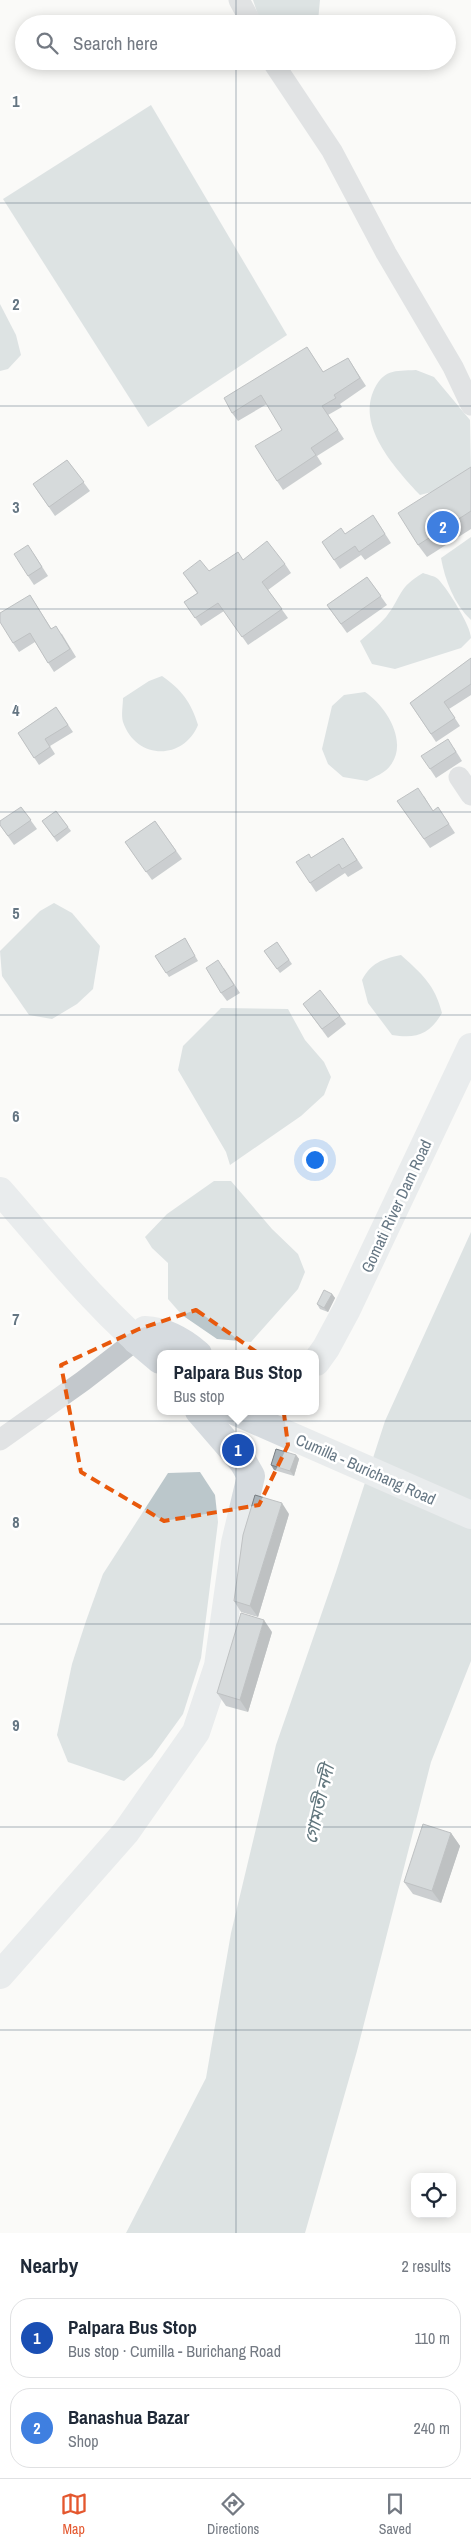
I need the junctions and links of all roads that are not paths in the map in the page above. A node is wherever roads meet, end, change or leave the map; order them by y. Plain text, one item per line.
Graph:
1 (239, 0) edge
2 (247, 15) edge
3 (278, 70) edge
4 (471, 405) edge
5 (459, 777) dead end
6 (471, 796) edge
7 (471, 1047) edge
8 (0, 1191) edge
9 (136, 1340) junction
10 (192, 1350) edge
11 (157, 1358) edge
12 (319, 1358) edge
13 (157, 1364) edge
14 (202, 1415) edge
15 (243, 1415) edge
16 (0, 1440) edge
17 (471, 1515) edge
18 (0, 1975) edge

1 - 2 street
3 - 4 street
5 - 6 street
7 - 12 main road, Gomati River Dam Road
8 - 9 main road
9 - 10 main road
9 - 11 main road
9 - 13 main road
9 - 16 street
14 - 18 main road
15 - 17 main road, Cumilla - Burichang Road

